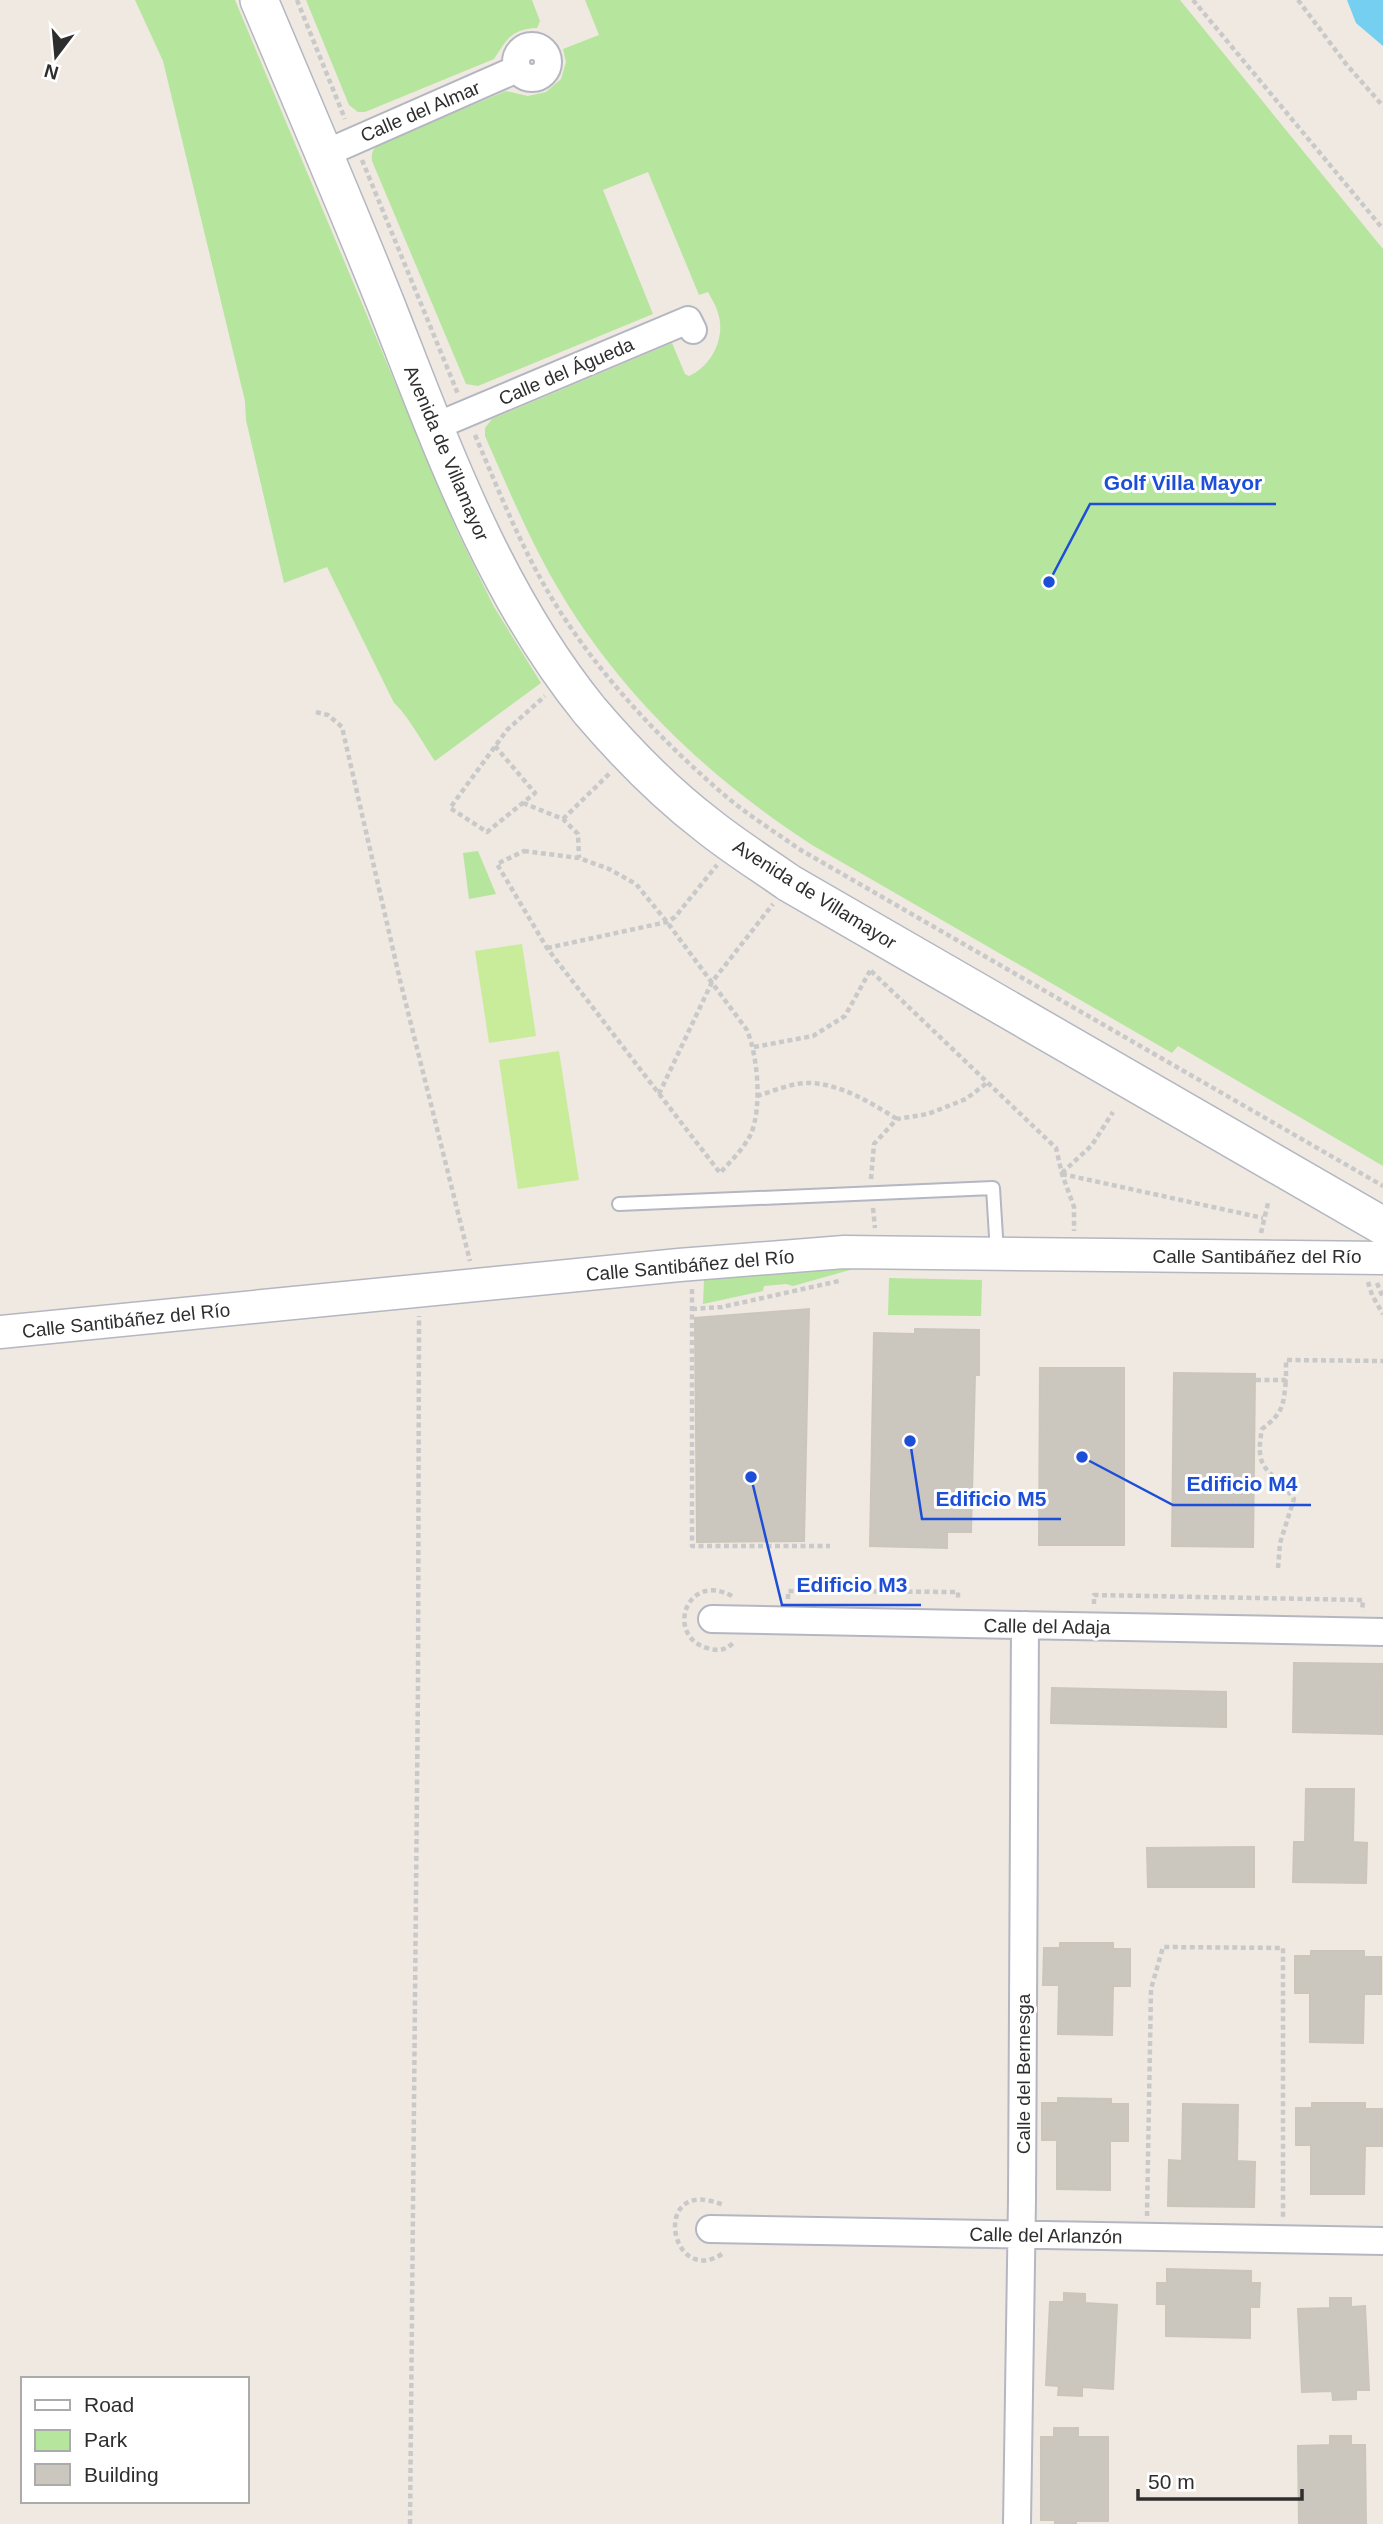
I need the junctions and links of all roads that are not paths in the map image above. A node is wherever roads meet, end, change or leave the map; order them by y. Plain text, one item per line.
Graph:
1 (259, 0) edge
2 (284, 0) edge
3 (517, 69) dead end
4 (340, 146) junction
5 (693, 330) dead end
6 (452, 419) junction
7 (1383, 1198) edge
8 (619, 1204) dead end
9 (1383, 1226) edge
10 (997, 1254) junction
11 (1383, 1258) edge
12 (0, 1332) edge
13 (712, 1619) dead end
14 (1373, 1624) edge
15 (1025, 1625) junction
16 (1022, 2235) junction
17 (719, 2238) road end
18 (1383, 2241) edge
19 (1017, 2524) edge

1 - 4 main road, Avenida de Villamayor
2 - 4 main road, Avenida de Villamayor
3 - 4 street, Calle del Almar
4 - 6 main road, Avenida de Villamayor
5 - 6 street, Calle del Águeda
6 - 7 main road, Avenida de Villamayor
6 - 9 main road, Avenida de Villamayor
8 - 10 lane
10 - 11 street, Calle Santibáñez del Río
10 - 12 street, Calle Santibáñez del Río
13 - 15 street, Calle del Adaja
14 - 15 street, Calle del Adaja
15 - 16 street, Calle del Bernesga
16 - 17 street, Calle del Arlanzón
16 - 18 street, Calle del Arlanzón
16 - 19 street, Calle del Bernesga

